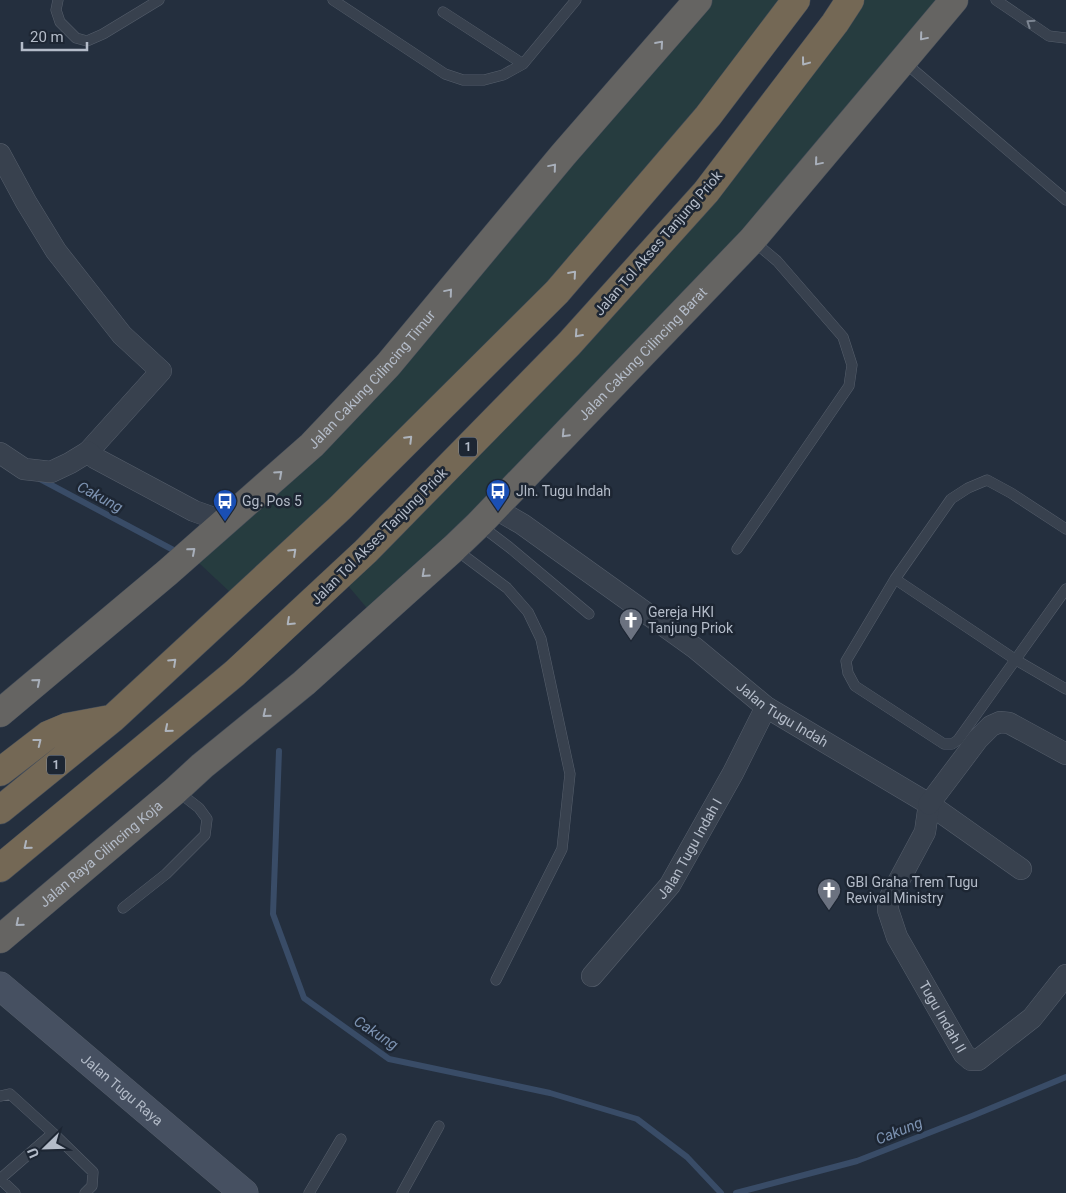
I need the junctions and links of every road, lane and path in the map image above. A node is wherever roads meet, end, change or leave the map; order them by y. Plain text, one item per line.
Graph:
1 (58, 0) edge
2 (159, 0) edge
3 (333, 0) edge
4 (576, 0) edge
5 (698, 0) edge
6 (796, 0) edge
7 (850, 0) edge
8 (954, 0) edge
9 (996, 0) edge
10 (443, 12) dead end
11 (1066, 38) edge
12 (903, 61) junction
13 (523, 64) junction
14 (0, 154) edge
15 (1066, 200) edge
16 (752, 240) junction
17 (88, 452) junction
18 (0, 453) edge
19 (487, 516) junction
20 (220, 526) junction
21 (1066, 529) edge
22 (454, 548) junction
23 (737, 549) dead end
24 (896, 579) junction
25 (1066, 589) edge
26 (589, 614) dead end
27 (1016, 660) junction
28 (304, 683) joint
29 (1066, 689) edge
30 (766, 706) junction
31 (2, 708) edge
32 (112, 719) junction
33 (1066, 754) edge
34 (0, 772) edge
35 (176, 790) junction
36 (929, 804) junction
37 (0, 810) edge
38 (0, 868) edge
39 (1021, 868) dead end
40 (122, 908) dead end
41 (0, 939) edge
42 (1066, 975) edge
43 (592, 976) dead end
44 (496, 980) dead end
45 (0, 986) edge
46 (0, 1096) edge
47 (439, 1126) dead end
48 (53, 1133) junction
49 (341, 1139) dead end
50 (15, 1193) edge
51 (85, 1193) edge
52 (244, 1193) edge
53 (308, 1193) edge
54 (402, 1193) edge

1 - 2 lane
3 - 13 lane
4 - 13 lane
20 -> 5 highway, Jalan Cakung Cilincing Timur
32 -> 6 highway, 1
7 -> 38 highway, Jalan Tol Akses Tanjung Priok / 1
8 -> 12 highway, Jalan Cakung Cilincing Barat
11 -> 9 lane
10 - 13 lane
12 - 15 lane
12 -> 16 highway, Jalan Cakung Cilincing Barat
14 - 17 street
16 -> 19 highway, Jalan Cakung Cilincing Barat
16 - 23 lane
17 - 18 street
17 - 20 street
19 - 22 highway, Jalan Cakung Cilincing Barat
19 - 26 lane
19 - 30 street, Jalan Tugu Indah
31 -> 20 highway, Jalan Cakung Cilincing Timur
21 - 24 lane
22 -> 28 highway, Jalan Cakung Cilincing Barat
22 - 44 lane
24 - 27 lane
24 - 27 lane
25 - 27 lane
27 - 29 lane
28 -> 35 highway, Jalan Raya Cilincing Koja
30 - 36 street, Jalan Tugu Indah
30 - 43 street, Jalan Tugu Indah I
34 -> 32 highway
32 - 37 highway, 1
33 - 36 street
35 - 40 lane
35 -> 41 highway, Jalan Raya Cilincing Koja
36 - 39 street, Jalan Tugu Indah
36 - 42 street, Tugu Indah II
45 - 52 main road, Jalan Tugu Raya
46 - 48 lane
47 - 54 lane
48 - 50 lane
48 - 51 lane
49 - 53 lane

